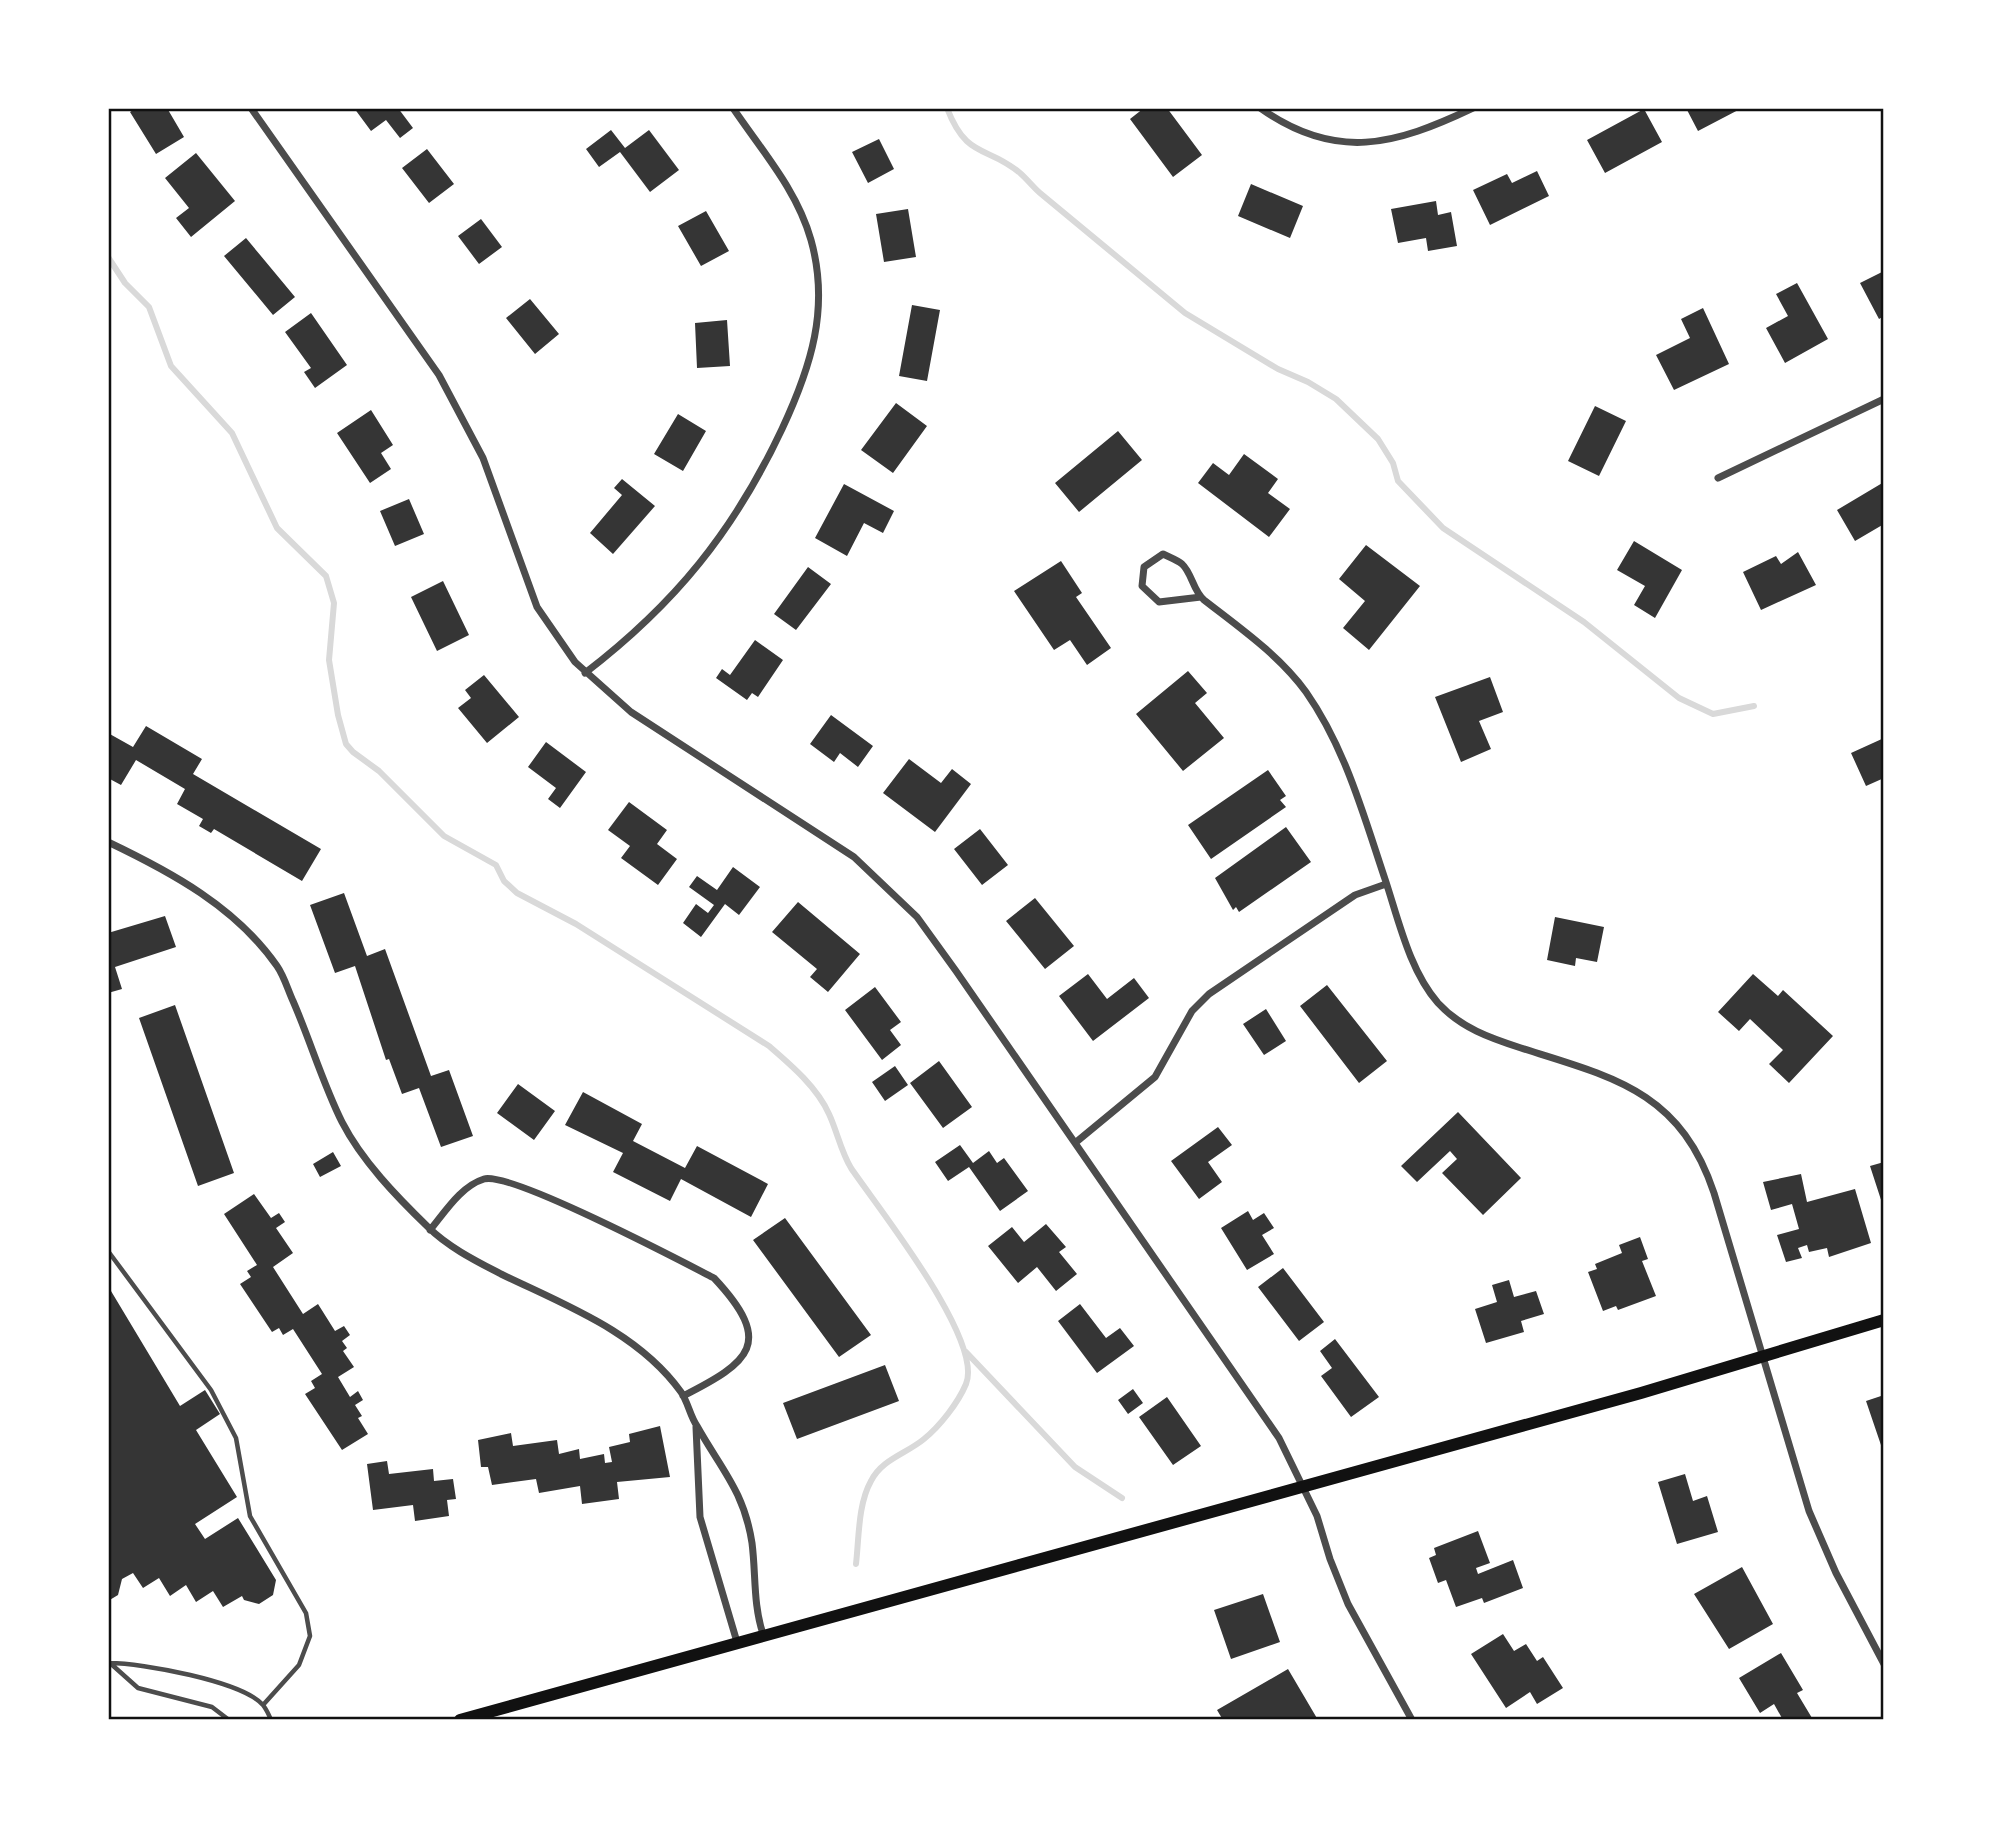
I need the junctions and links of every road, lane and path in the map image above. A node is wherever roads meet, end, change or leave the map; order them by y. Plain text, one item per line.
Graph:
1 (251, 108) edge
2 (733, 108) edge
3 (1260, 108) edge
4 (1472, 108) edge
5 (1884, 399) edge
6 (1718, 478) dead end
7 (1201, 597) junction
8 (585, 673) junction
9 (108, 842) edge
10 (1386, 884) junction
11 (1075, 1143) junction
12 (430, 1230) junction
13 (108, 1251) edge
14 (1884, 1320) edge
15 (1761, 1355) junction
16 (683, 1396) junction
17 (696, 1426) junction
18 (1304, 1485) junction
19 (763, 1634) junction
20 (737, 1642) junction
21 (109, 1662) edge
22 (1884, 1664) edge
23 (263, 1705) junction
24 (229, 1720) edge
25 (271, 1720) edge
26 (460, 1720) edge
27 (1412, 1720) edge

1 - 8 street
2 - 8 street
3 - 4 street
5 - 6 street
7 - 7 street
7 - 10 street
8 - 11 street
9 - 12 street
10 - 11 street
10 - 15 street
11 - 18 street
12 - 16 street
12 - 16 street
13 - 23 lane
14 - 15 main road
15 - 18 main road
15 - 22 street
16 - 17 street
17 - 19 street
17 - 20 street
18 - 19 main road
18 - 27 street
19 - 20 main road
20 - 26 main road
21 - 23 lane
21 - 24 lane
23 - 25 lane

